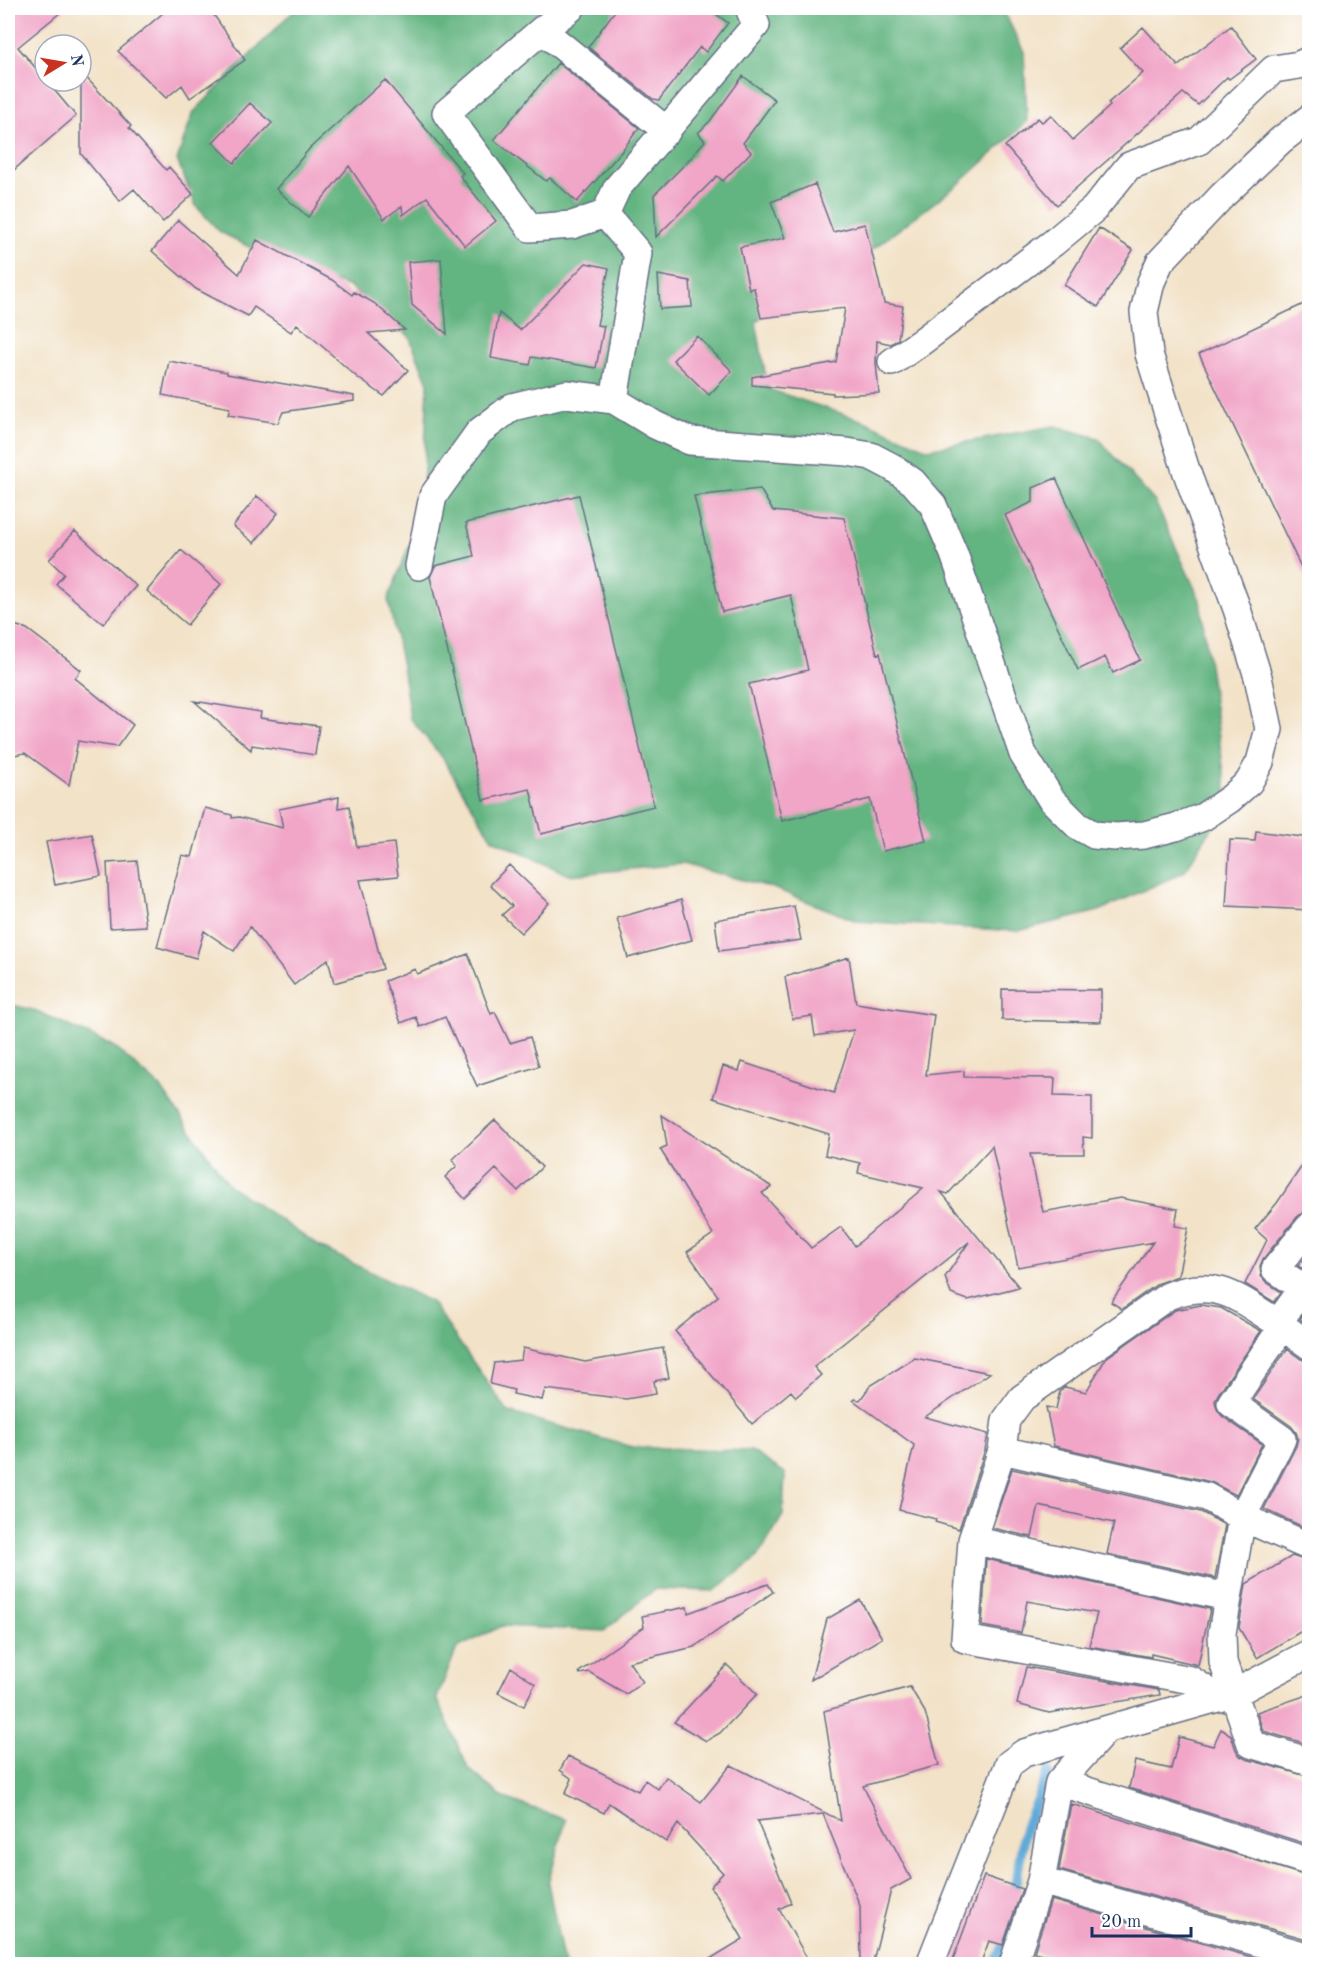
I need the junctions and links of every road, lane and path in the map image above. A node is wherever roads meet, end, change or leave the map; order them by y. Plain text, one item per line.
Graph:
1 (571, 8) edge
2 (749, 8) edge
3 (542, 30) junction
4 (1310, 60) edge
5 (1310, 118) edge
6 (667, 131) junction
7 (605, 214) junction
8 (892, 362) dead end
9 (614, 400) junction
10 (419, 566) dead end
11 (1310, 1226) edge
12 (1281, 1324) junction
13 (1310, 1346) edge
14 (1002, 1449) junction
15 (1242, 1518) junction
16 (972, 1540) junction
17 (1310, 1547) edge
18 (1227, 1597) junction
19 (1310, 1653) edge
20 (1227, 1695) junction
21 (1105, 1731) junction
22 (1310, 1762) edge
23 (1059, 1782) junction
24 (1310, 1862) edge
25 (1041, 1881) junction
26 (1310, 1957) edge
27 (930, 1965) edge
28 (1013, 1965) edge

1 - 3 street
2 - 6 street
3 - 6 street
3 - 7 street
4 - 8 street
5 - 9 street
6 - 7 street
7 - 9 street
9 - 10 street
11 - 12 street
12 - 13 street
12 - 14 street
12 - 15 street
14 - 15 street
14 - 16 street
15 - 17 street
15 - 18 street
16 - 18 street
16 - 20 street
18 - 20 street
19 - 20 street
20 - 21 street
20 - 22 street
21 - 23 street
21 - 27 street
23 - 24 street
23 - 25 street
25 - 26 street
25 - 28 street

